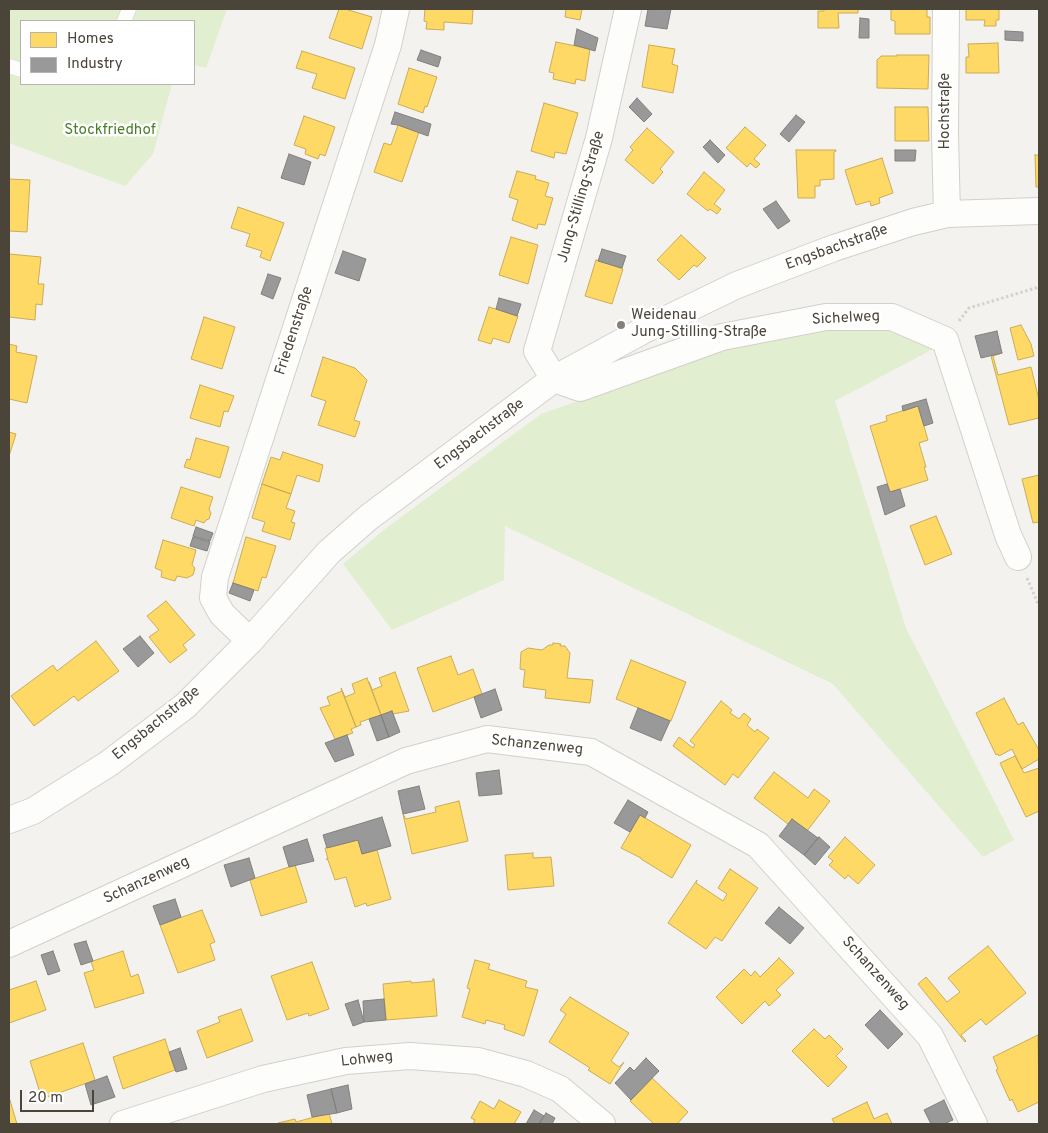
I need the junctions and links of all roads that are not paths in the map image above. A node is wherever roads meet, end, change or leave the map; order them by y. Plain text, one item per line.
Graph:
1 (396, 9) edge
2 (628, 9) edge
3 (946, 9) edge
4 (1039, 211) edge
5 (947, 214) junction
6 (554, 379) junction
7 (1018, 557) dead end
8 (250, 641) junction
9 (9, 820) edge
10 (9, 944) edge
11 (122, 1124) edge
12 (602, 1124) edge
13 (974, 1124) edge

1 - 8 street, Friedenstraße
2 - 6 street, Jung-Stilling-Straße
3 - 5 street, Hochstraße
4 - 5 street, Engsbachstraße
5 - 6 street, Engsbachstraße
6 - 7 street, Sichelweg
6 - 8 street, Engsbachstraße
8 - 9 street, Engsbachstraße
10 - 13 street, Schanzenweg
11 - 12 street, Lohweg

